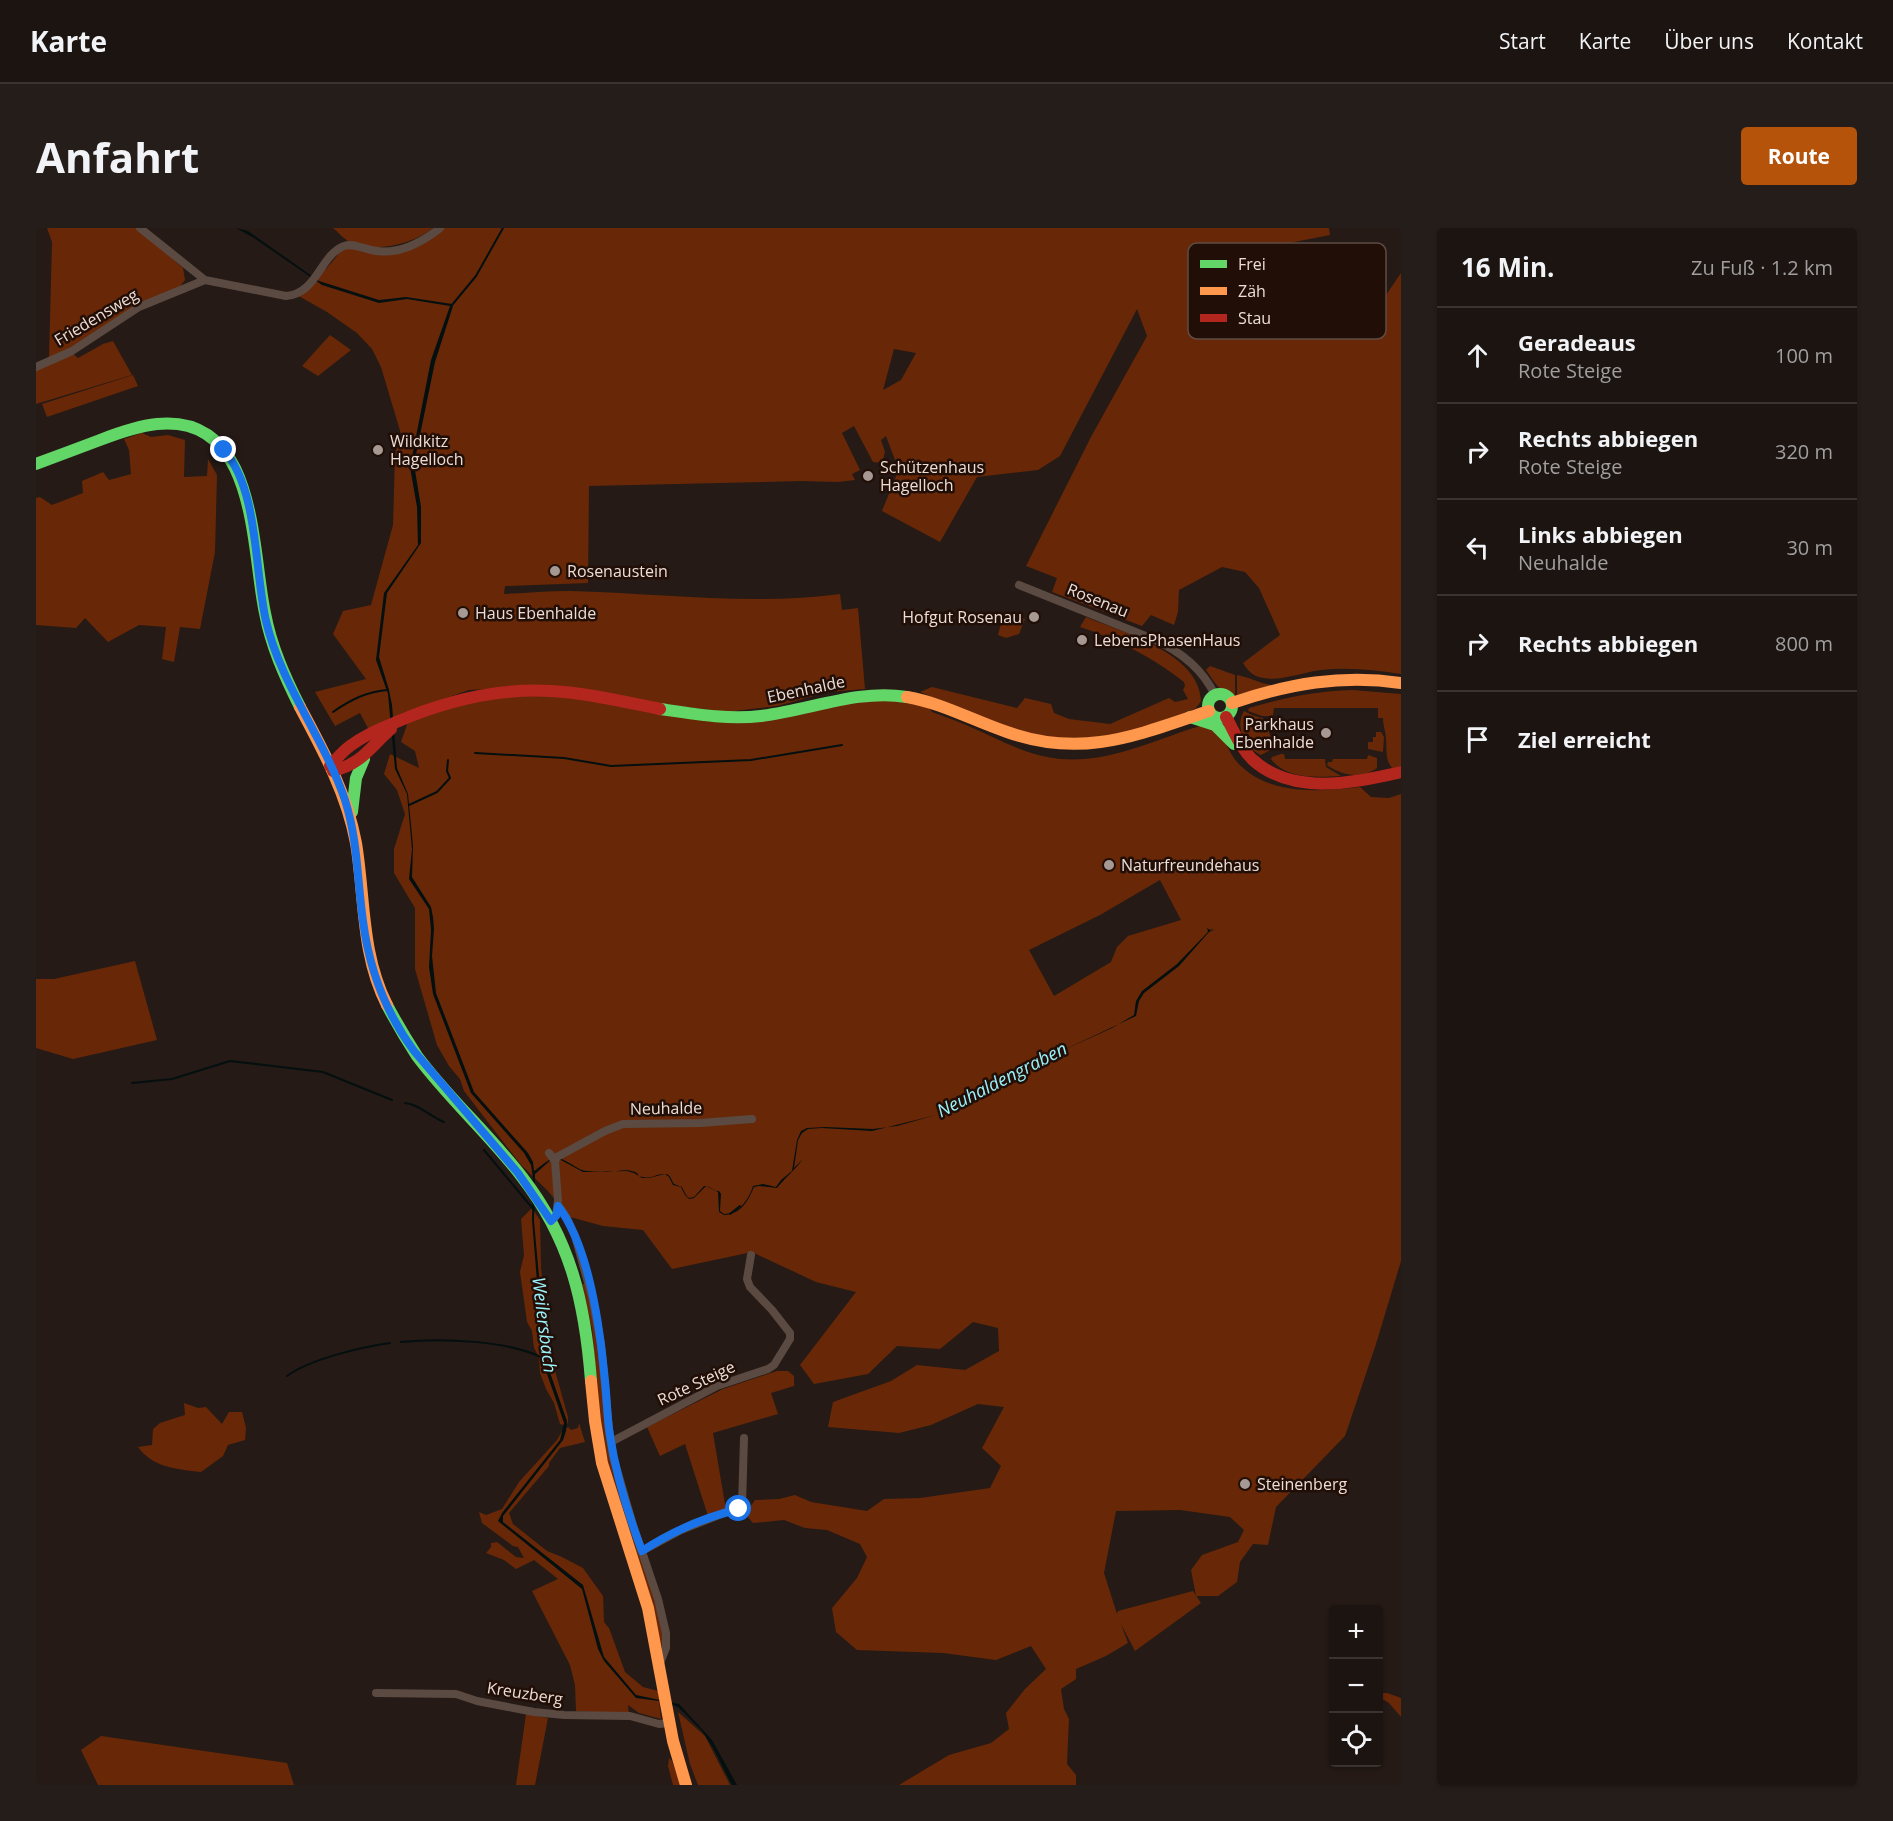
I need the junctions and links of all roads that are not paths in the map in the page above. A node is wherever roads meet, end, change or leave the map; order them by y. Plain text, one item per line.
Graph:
1 (140, 228) edge
2 (440, 228) edge
3 (187, 267) junction
4 (205, 280) junction
5 (186, 288) junction
6 (36, 367) edge
7 (36, 464) edge
8 (1019, 585) dead end
9 (1401, 683) edge
10 (1215, 695) junction
11 (1232, 703) junction
12 (1209, 711) junction
13 (1188, 717) junction
14 (1226, 717) junction
15 (404, 719) junction
16 (320, 744) junction
17 (350, 747) junction
18 (1249, 755) junction
19 (364, 758) junction
20 (332, 768) junction
21 (1401, 772) edge
22 (351, 822) junction
23 (752, 1119) dead end
24 (549, 1153) dead end
25 (555, 1161) junction
26 (558, 1206) junction
27 (549, 1219) junction
28 (751, 1255) dead end
29 (744, 1437) dead end
30 (611, 1442) junction
31 (642, 1551) junction
32 (660, 1663) junction
33 (376, 1693) dead end
34 (668, 1717) junction
35 (686, 1785) edge

1 - 3 street
2 - 4 street
3 - 4 street
3 - 5 street
4 - 5 street, Friedensweg
5 - 6 street, Friedensweg
7 - 16 street
8 - 10 street, Rosenau
9 - 11 street
10 - 11 street
10 - 12 street
11 - 14 street
12 - 13 street, Ebenhalde
12 - 14 street
13 - 15 street, Ebenhalde
13 - 18 street
14 - 18 street
15 - 17 street, Ebenhalde
15 - 19 street, Ebenhalde
16 - 17 street
16 - 20 street
17 - 20 street, Ebenhalde
18 - 21 street
19 - 20 street, Ebenhalde
19 - 22 street
20 - 22 street
22 - 27 street
23 - 25 street, Neuhalde
24 - 25 street
25 - 26 street
26 - 27 street
26 - 30 street
27 - 32 street
28 - 30 street, Rote Steige
29 - 31 street
30 - 31 street
31 - 32 street
32 - 34 street
33 - 34 street, Kreuzberg
34 - 35 street

